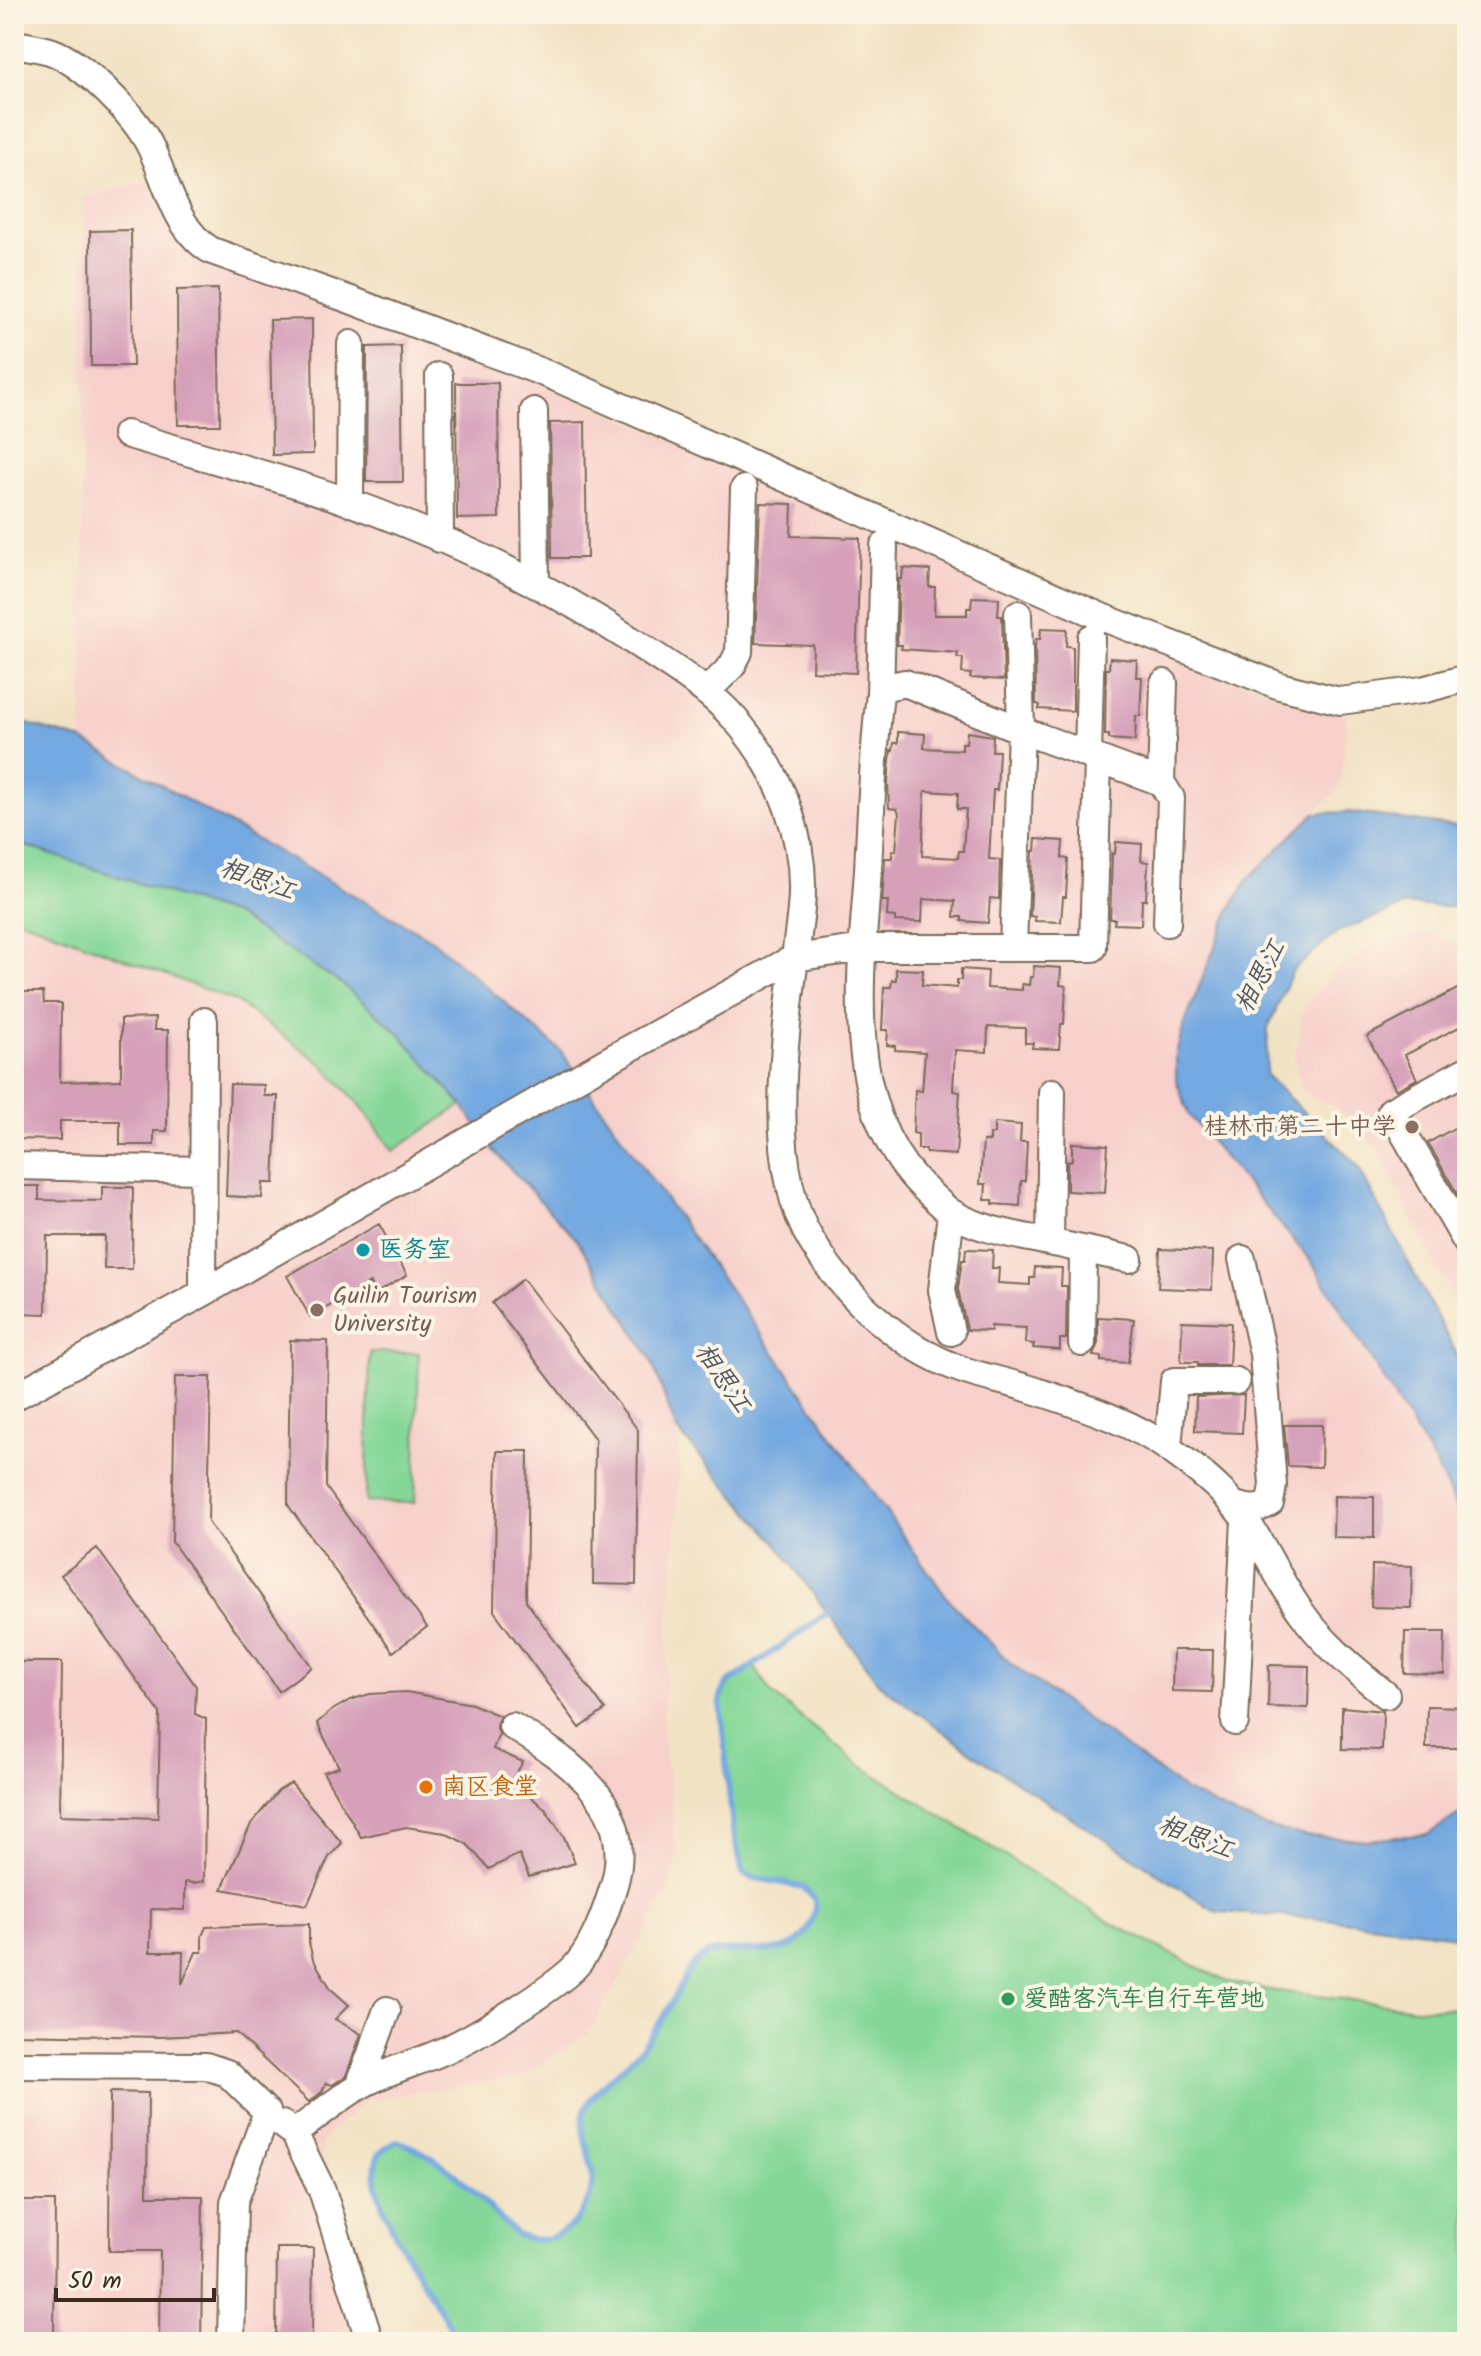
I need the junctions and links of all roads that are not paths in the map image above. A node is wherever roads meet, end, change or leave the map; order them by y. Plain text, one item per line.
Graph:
1 (14, 44) edge
2 (351, 344) dead end
3 (439, 376) dead end
4 (534, 411) dead end
5 (126, 434) dead end
6 (744, 489) dead end
7 (350, 503) junction
8 (440, 539) junction
9 (884, 546) dead end
10 (536, 585) junction
11 (1018, 614) dead end
12 (1091, 638) dead end
13 (1467, 678) edge
14 (1164, 683) dead end
15 (706, 692) junction
16 (880, 694) junction
17 (1021, 730) junction
18 (1093, 757) junction
19 (1161, 782) junction
20 (1167, 923) dead end
21 (863, 948) junction
22 (1013, 948) junction
23 (794, 958) junction
24 (204, 1021) dead end
25 (1467, 1070) edge
26 (1052, 1092) dead end
27 (14, 1166) edge
28 (203, 1170) junction
29 (951, 1213) junction
30 (1050, 1242) junction
31 (1467, 1243) edge
32 (1083, 1250) junction
33 (1129, 1259) dead end
34 (1242, 1259) dead end
35 (203, 1293) junction
36 (951, 1332) dead end
37 (1082, 1343) dead end
38 (1236, 1381) dead end
39 (14, 1397) edge
40 (1168, 1447) junction
41 (1240, 1513) junction
42 (1386, 1695) dead end
43 (1235, 1722) dead end
44 (512, 1726) dead end
45 (387, 2010) dead end
46 (14, 2065) edge
47 (359, 2086) junction
48 (267, 2112) junction
49 (294, 2133) junction
50 (231, 2342) edge
51 (370, 2342) edge

1 - 13 street
2 - 7 street
3 - 8 street
4 - 10 street
5 - 7 street
6 - 15 street
7 - 8 street
8 - 10 street
9 - 16 street
10 - 15 street
11 - 17 street
12 - 18 street
14 - 19 street
15 - 23 street
16 - 17 street
16 - 21 street
17 - 18 street
17 - 22 street
18 - 19 street
18 - 22 street
19 - 20 street
21 - 22 street
21 - 23 street
21 - 29 street
23 - 35 street
23 - 40 street
24 - 28 street
25 - 31 street
26 - 30 street
27 - 28 street
28 - 35 street
29 - 30 street
29 - 36 street
30 - 32 street
32 - 33 street
32 - 37 street
34 - 41 street
35 - 39 street
38 - 40 street
40 - 41 street
41 - 42 street
41 - 43 street
44 - 47 street
45 - 47 street
46 - 48 street
47 - 49 street
48 - 49 street
48 - 50 street
49 - 51 street

